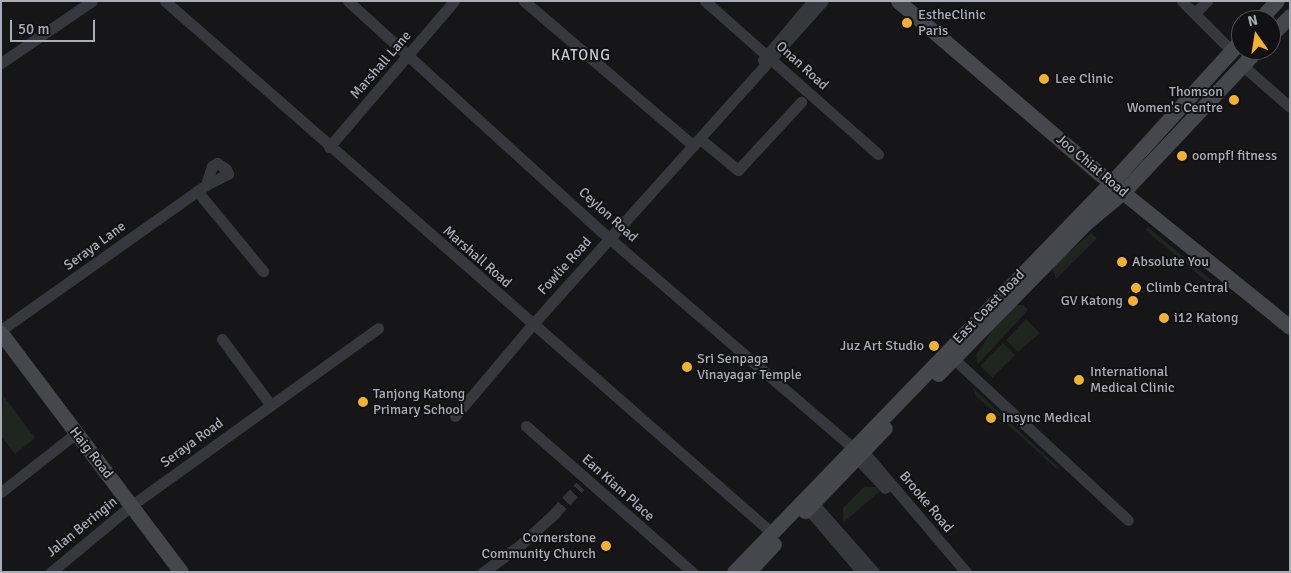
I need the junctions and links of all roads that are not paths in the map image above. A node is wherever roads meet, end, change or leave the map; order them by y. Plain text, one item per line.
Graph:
1 (92, 1) edge
2 (165, 1) edge
3 (348, 1) edge
4 (454, 1) edge
5 (524, 1) edge
6 (705, 1) edge
7 (813, 1) edge
8 (823, 1) edge
9 (898, 1) edge
10 (1182, 1) edge
11 (1207, 1) edge
12 (1199, 16) junction
13 (1290, 16) edge
14 (1281, 25) edge
15 (1231, 42) edge
16 (1231, 50) edge
17 (410, 55) junction
18 (3, 57) edge
19 (769, 57) junction
20 (1247, 60) edge
21 (1242, 65) junction
22 (801, 102) dead end
23 (1290, 108) edge
24 (697, 142) junction
25 (329, 147) junction
26 (878, 154) dead end
27 (1110, 182) junction
28 (1123, 192) junction
29 (610, 238) junction
30 (263, 271) dead end
31 (532, 325) junction
32 (1290, 327) edge
33 (378, 328) dead end
34 (1, 332) edge
35 (222, 339) dead end
36 (954, 359) junction
37 (270, 404) junction
38 (455, 416) dead end
39 (526, 426) dead end
40 (75, 434) junction
41 (857, 452) junction
42 (1, 492) edge
43 (132, 505) junction
44 (810, 506) junction
45 (555, 513) tunnel mouth
46 (1128, 520) dead end
47 (771, 532) junction
48 (848, 548) junction
49 (51, 572) edge
50 (181, 572) edge
51 (483, 572) edge
52 (692, 572) edge
53 (734, 572) edge
54 (748, 572) edge
55 (862, 572) edge
56 (874, 572) edge
57 (956, 572) edge
58 (966, 572) edge

1 - 18 street
2 - 25 street, Marshall Road
3 - 17 street, Ceylon Road
4 - 17 street, Marshall Lane
5 - 24 street
6 - 19 street, Onan Road
7 - 19 street, Fowlie Road
8 - 19 street, Fowlie Road
9 - 27 main road, Joo Chiat Road
10 - 12 street
11 - 12 street
12 - 15 street
13 - 14 main road
16 - 27 main road, East Coast Road
17 - 25 street, Marshall Lane
17 - 29 street, Ceylon Road
19 - 24 street, Fowlie Road
19 - 26 street, Onan Road
20 - 21 main road, East Coast Road
21 - 23 street
21 - 28 main road, East Coast Road
22 - 24 street
24 - 29 street, Fowlie Road
25 - 31 street, Marshall Road
27 - 28 main road, Joo Chiat Road
27 - 41 main road, East Coast Road
28 - 32 main road, Joo Chiat Road
28 - 36 main road, East Coast Road
29 - 31 street, Fowlie Road
29 - 41 street, Ceylon Road
30 - 34 street, Seraya Lane
31 - 38 street, Fowlie Road
31 - 47 street, Marshall Road
33 - 37 street, Seraya Road
34 - 40 main road, Haig Road
35 - 37 street
36 - 41 main road, East Coast Road
36 - 46 street, East Coast Road
37 - 43 street, Seraya Road
39 - 52 street, Ean Kiam Place
40 - 42 street
40 - 43 main road, Haig Road
41 - 44 main road, East Coast Road
41 - 47 main road, East Coast Road
41 - 57 street, Brooke Road
41 - 58 street, Brooke Road
43 - 49 street, Jalan Beringin
43 - 50 main road, Haig Road
44 - 48 street
44 - 54 main road, East Coast Road
45 - 51 street
47 - 53 main road, East Coast Road
48 - 55 street
48 - 56 street

